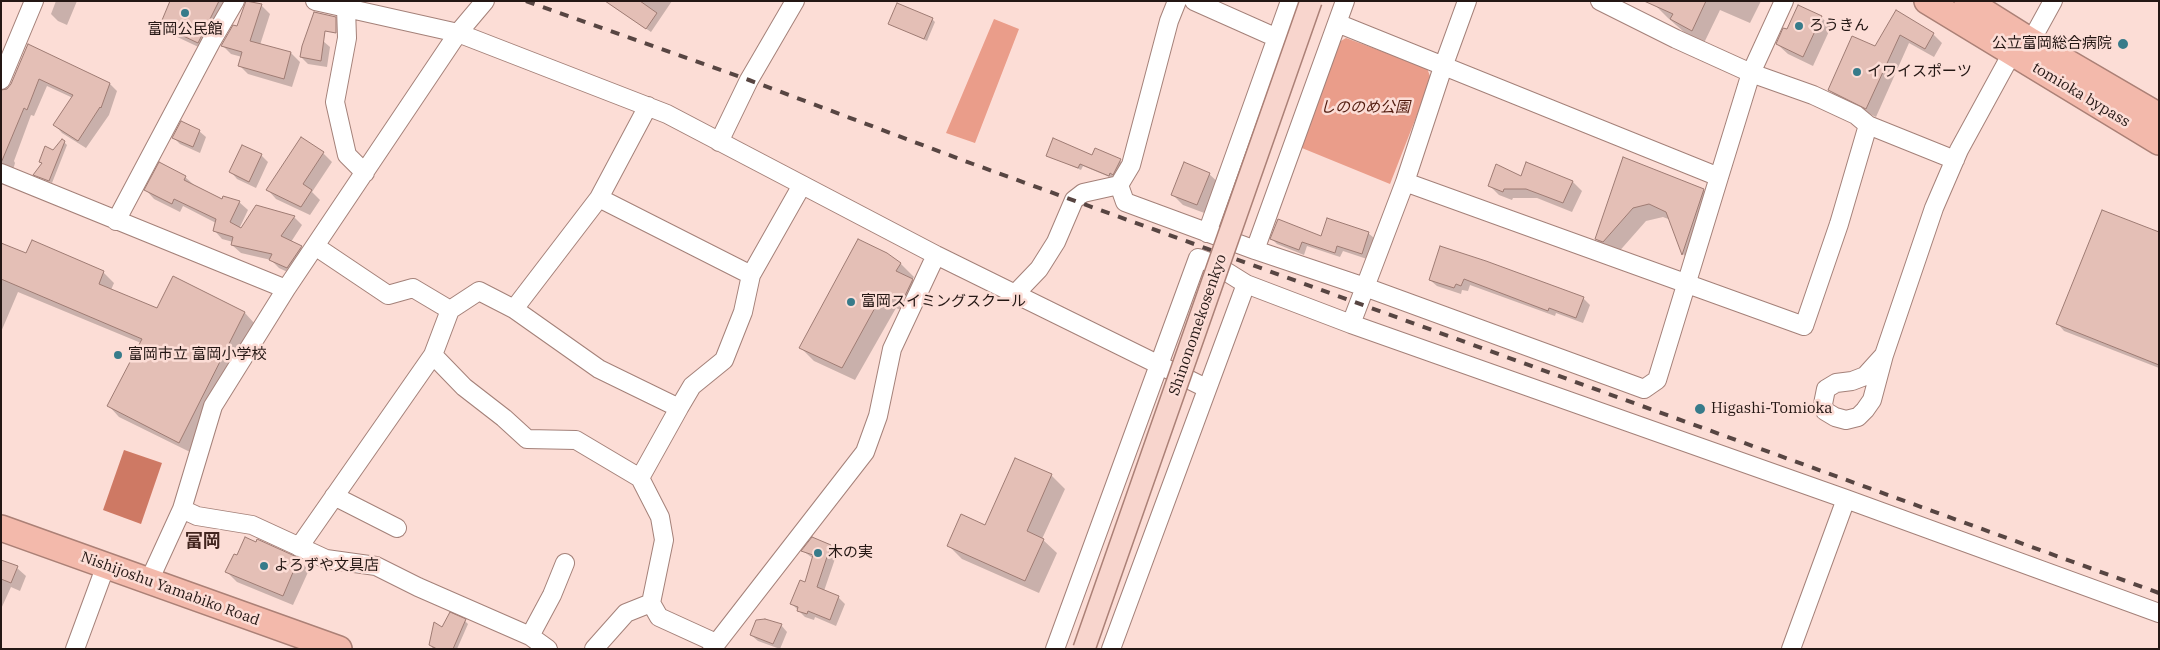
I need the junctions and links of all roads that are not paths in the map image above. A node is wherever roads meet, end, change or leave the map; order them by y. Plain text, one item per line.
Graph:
1 (34, 1) edge
2 (234, 1) edge
3 (315, 1) edge
4 (485, 1) edge
5 (795, 1) edge
6 (1177, 1) edge
7 (1194, 1) edge
8 (1290, 1) edge
9 (1312, 1) edge
10 (1345, 1) edge
11 (1467, 1) edge
12 (1600, 1) edge
13 (1784, 1) edge
14 (1927, 1) edge
15 (1967, 1) edge
16 (2052, 1) edge
17 (346, 8) junction
18 (1337, 23) junction
19 (458, 33) junction
20 (1277, 38) junction
21 (2022, 47) junction
22 (1443, 66) junction
23 (1751, 72) junction
24 (1, 80) edge
25 (648, 106) junction
26 (2159, 116) edge
27 (1868, 125) junction
28 (720, 142) junction
29 (2159, 142) edge
30 (1957, 156) junction
31 (1, 173) edge
32 (365, 173) junction
33 (1720, 177) junction
34 (1405, 182) junction
35 (802, 185) junction
36 (1119, 185) junction
37 (599, 198) junction
38 (116, 221) junction
39 (1207, 233) junction
40 (315, 246) junction
41 (1255, 250) junction
42 (936, 255) junction
43 (751, 275) junction
44 (1246, 284) junction
45 (1687, 285) junction
46 (1365, 286) junction
47 (286, 289) junction
48 (1016, 293) junction
49 (450, 310) junction
50 (514, 310) junction
51 (1351, 324) junction
52 (433, 355) junction
53 (1884, 355) dead end
54 (1159, 365) junction
55 (1206, 388) junction
56 (679, 408) junction
57 (640, 478) junction
58 (334, 496) junction
59 (1846, 499) junction
60 (182, 509) junction
61 (1, 528) edge
62 (396, 528) dead end
63 (300, 547) junction
64 (565, 563) dead end
65 (106, 566) junction
66 (149, 581) junction
67 (651, 603) junction
68 (2159, 614) edge
69 (530, 636) junction
70 (326, 646) edge
71 (714, 646) edge
72 (75, 649) edge
73 (548, 649) edge
74 (594, 649) edge
75 (1055, 649) edge
76 (1084, 649) edge
77 (1111, 649) edge
78 (1791, 649) edge

1 - 24 street
2 - 38 street
3 - 17 street
4 - 19 street
5 - 28 street
6 - 36 street
7 - 20 street
8 - 20 street
9 - 76 main road, Shinonomekosenkyo, bridge
10 - 18 street
11 - 22 street
12 - 23 street
13 - 23 street
14 - 21 highway, tomioka bypass
15 - 21 highway, tomioka bypass
16 - 21 street
17 - 19 street
17 - 32 street
18 - 22 street
18 - 41 street
19 - 25 street
19 - 32 street
20 - 39 street
21 - 26 highway, tomioka bypass
21 - 29 highway, tomioka bypass
21 - 30 street
22 - 33 street
22 - 34 street
23 - 27 street
23 - 33 street
25 - 28 street
25 - 37 street
27 - 30 street
27 - 45 street
28 - 35 street
30 - 53 street
31 - 38 street
32 - 40 street
33 - 45 street
34 - 45 street
34 - 46 street
35 - 42 street
35 - 43 street
36 - 39 street
36 - 48 street
37 - 43 street
37 - 50 street
38 - 47 street
39 - 41 street
40 - 47 street
40 - 49 street
41 - 46 street
42 - 48 street
42 - 71 street
43 - 56 street
44 - 51 street
44 - 54 street
44 - 55 street
45 - 46 street
46 - 51 street
47 - 60 street
48 - 54 street
49 - 50 street
49 - 52 street
50 - 56 street
51 - 59 street
52 - 57 street
52 - 58 street
54 - 55 street
54 - 75 street
55 - 77 street
56 - 57 street
57 - 67 street
58 - 62 street
58 - 63 street
59 - 68 street
59 - 78 street
60 - 63 street
60 - 66 street
61 - 65 highway, Nishijoshu Yamabiko Road
63 - 69 street
64 - 69 street
65 - 66 highway, Nishijoshu Yamabiko Road
65 - 72 street
66 - 70 highway, Nishijoshu Yamabiko Road
67 - 71 street
67 - 74 street
69 - 73 street

